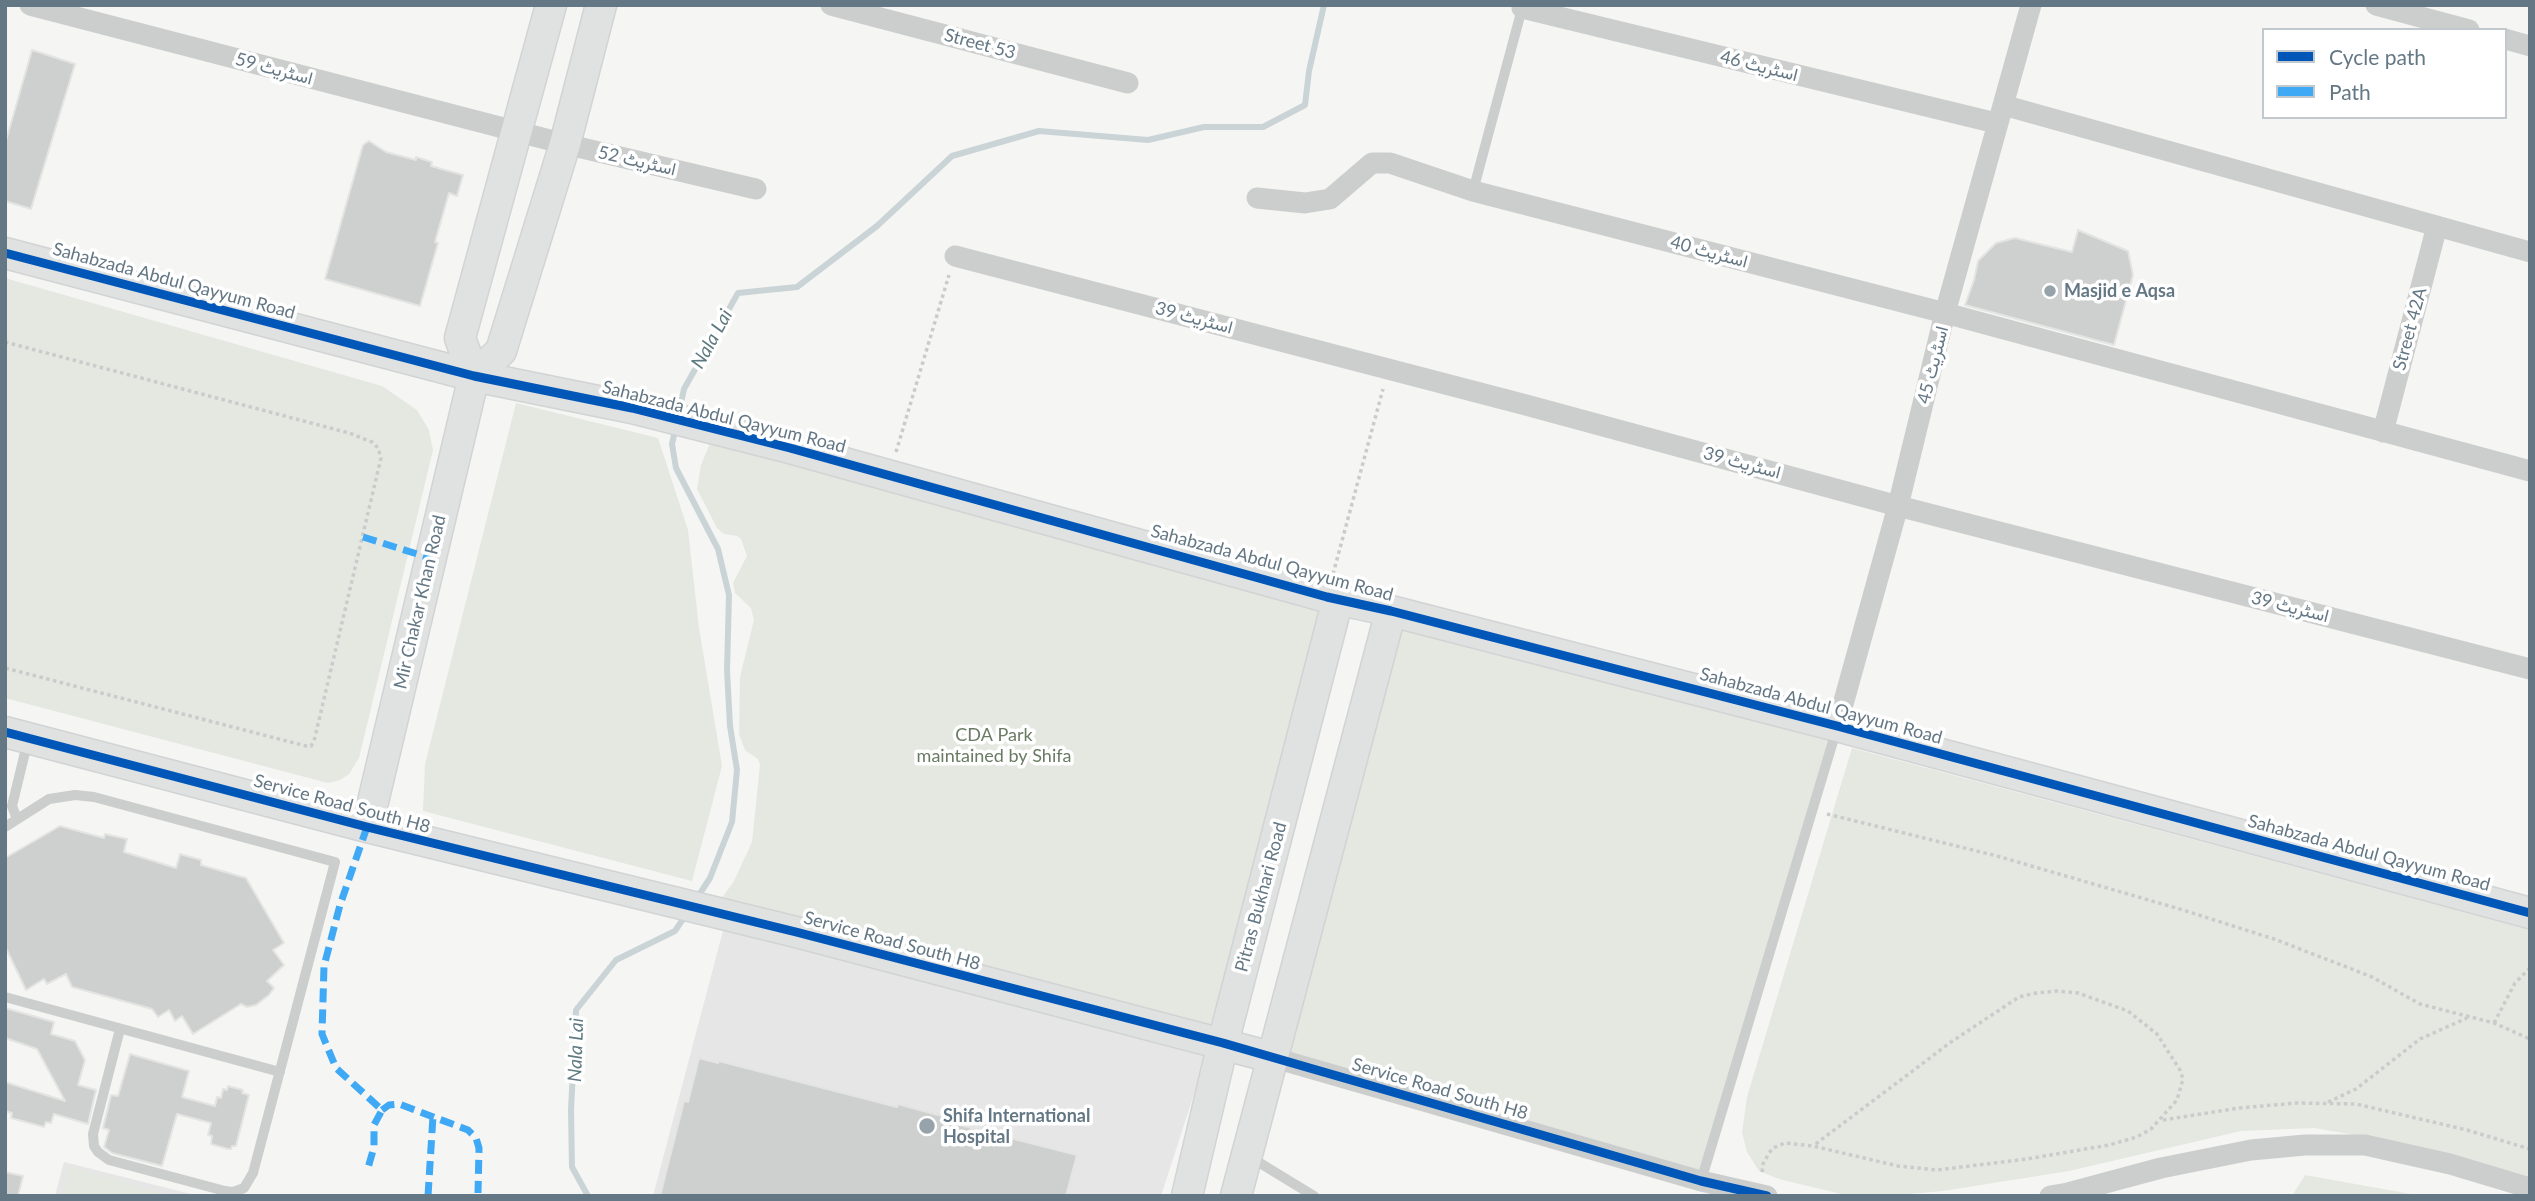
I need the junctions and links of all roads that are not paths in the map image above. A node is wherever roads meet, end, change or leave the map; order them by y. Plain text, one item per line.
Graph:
1 (30, 5) edge
2 (551, 5) edge
3 (601, 5) edge
4 (831, 5) edge
5 (2031, 5) edge
6 (2376, 5) edge
7 (1523, 7) edge
8 (2462, 28) edge
9 (2507, 40) edge
10 (2530, 46) edge
11 (1128, 83) dead end
12 (2000, 114) junction
13 (518, 132) junction
14 (565, 144) junction
15 (756, 189) dead end
16 (1473, 191) junction
17 (1257, 198) dead end
18 (2437, 226) junction
19 (2530, 252) edge
20 (5, 253) edge
21 (954, 256) road end
22 (1945, 313) junction
23 (474, 376) junction
24 (2383, 432) junction
25 (2530, 471) edge
26 (1898, 506) junction
27 (1333, 598) junction
28 (1391, 611) junction
29 (2530, 669) edge
30 (1837, 726) junction
31 (17, 735) edge
32 (16, 819) junction
33 (5, 827) edge
34 (367, 827) junction
35 (2530, 913) edge
36 (5, 997) edge
37 (120, 1029) junction
38 (1223, 1043) junction
39 (1271, 1057) junction
40 (280, 1072) junction
41 (1247, 1155) junction
42 (1701, 1181) junction
43 (2530, 1188) edge
44 (1187, 1196) edge
45 (1236, 1196) edge
46 (1314, 1196) edge
47 (1767, 1196) edge
48 (2050, 1196) edge

1 - 13 street, اسٹریٹ 59
2 - 13 street
3 - 14 street
4 - 11 street, Street 53
5 - 12 street, اسٹریٹ 45
6 - 8 street
7 - 12 street, اسٹریٹ 46
7 - 16 lane
9 - 10 street
12 - 18 street, اسٹریٹ 46
12 - 22 street, اسٹریٹ 45
13 - 14 street, اسٹریٹ 52
13 - 23 street
14 - 15 street, اسٹریٹ 52
14 - 23 street
16 - 17 street, اسٹریٹ 40
16 - 22 street, اسٹریٹ 40
18 - 19 street, اسٹریٹ 46
18 - 24 street, Street 42A
20 - 23 street, Sahabzada Abdul Qayyum Road
21 - 26 street, اسٹریٹ 39
22 - 24 street, اسٹریٹ 40
22 - 26 street, اسٹریٹ 45
23 - 27 street, Sahabzada Abdul Qayyum Road
23 - 34 street, Mir Chakar Khan Road
24 - 25 street, اسٹریٹ 40
26 - 29 street, اسٹریٹ 39
26 - 30 street, اسٹریٹ 45
27 - 28 street, Sahabzada Abdul Qayyum Road
27 - 38 street, Pitras Bukhari Road
28 - 30 street, Sahabzada Abdul Qayyum Road
28 - 39 street
30 - 35 street, Sahabzada Abdul Qayyum Road
30 - 42 lane
31 - 32 lane
31 - 34 street, Service Road South H8
32 - 33 lane
32 - 40 lane
34 - 38 street, Service Road South H8
36 - 37 lane
37 - 40 lane
37 - 40 lane
38 - 39 street, Service Road South H8
38 - 44 street, Pitras Bukhari Road
39 - 41 street
39 - 42 street, Service Road South H8
41 - 45 street
41 - 46 lane
42 - 47 street, Service Road South H8
43 - 48 street

